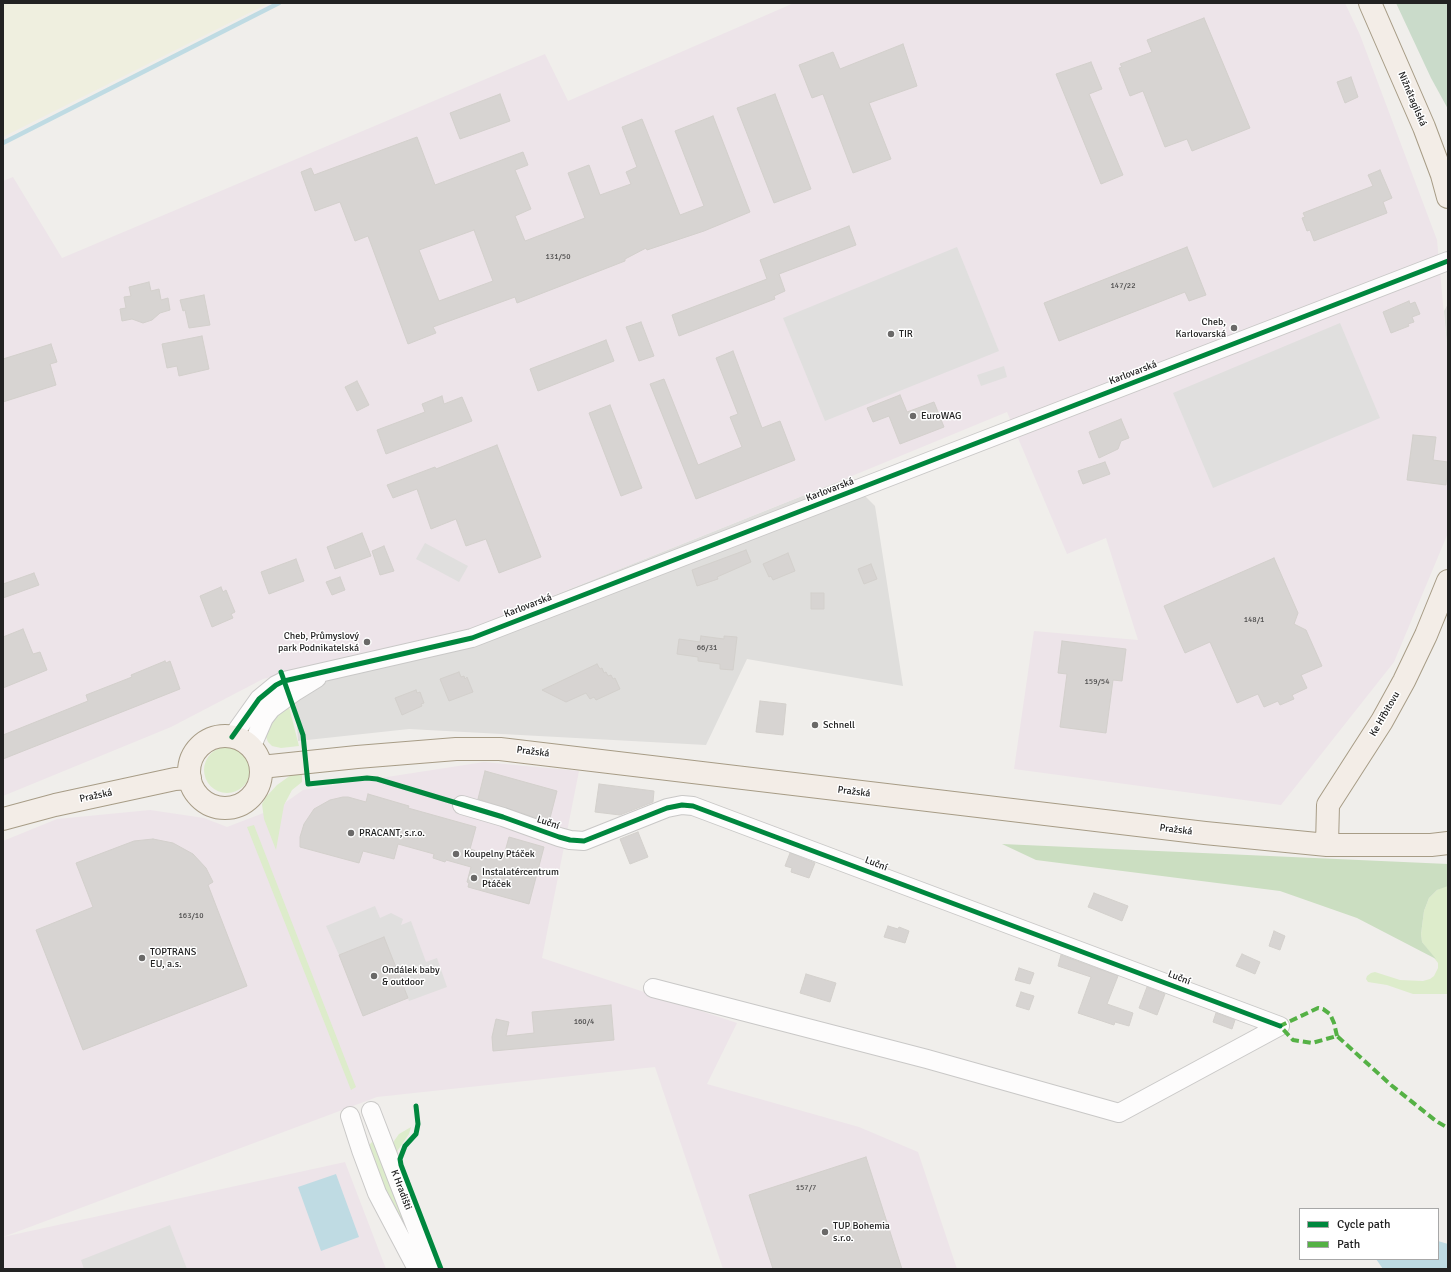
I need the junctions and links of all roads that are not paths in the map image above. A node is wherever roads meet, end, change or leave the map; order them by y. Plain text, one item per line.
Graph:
1 (1370, 3) edge
2 (1448, 197) edge
3 (1448, 261) edge
4 (1448, 581) edge
5 (340, 668) junction
6 (232, 737) junction
7 (251, 748) junction
8 (261, 767) junction
9 (190, 778) junction
10 (462, 805) dead end
11 (3, 819) edge
12 (1448, 843) edge
13 (1327, 845) junction
14 (653, 988) dead end
15 (371, 1111) dead end
16 (350, 1116) dead end
17 (417, 1269) edge
18 (432, 1269) edge

1 - 2 main road, Nižnětagilská
3 - 5 street, Karlovarská
4 - 13 main road, Ke Hřbitovu
5 - 6 street, Karlovarská
5 - 7 street
6 - 7 main road
6 - 9 main road
7 - 8 main road
8 - 9 main road
8 - 13 main road, Pražská
9 - 11 main road, Pražská
10 - 14 street, Luční
12 - 13 main road, Pražská
15 - 18 street, K Hradišti
16 - 17 street, K Hradišti

